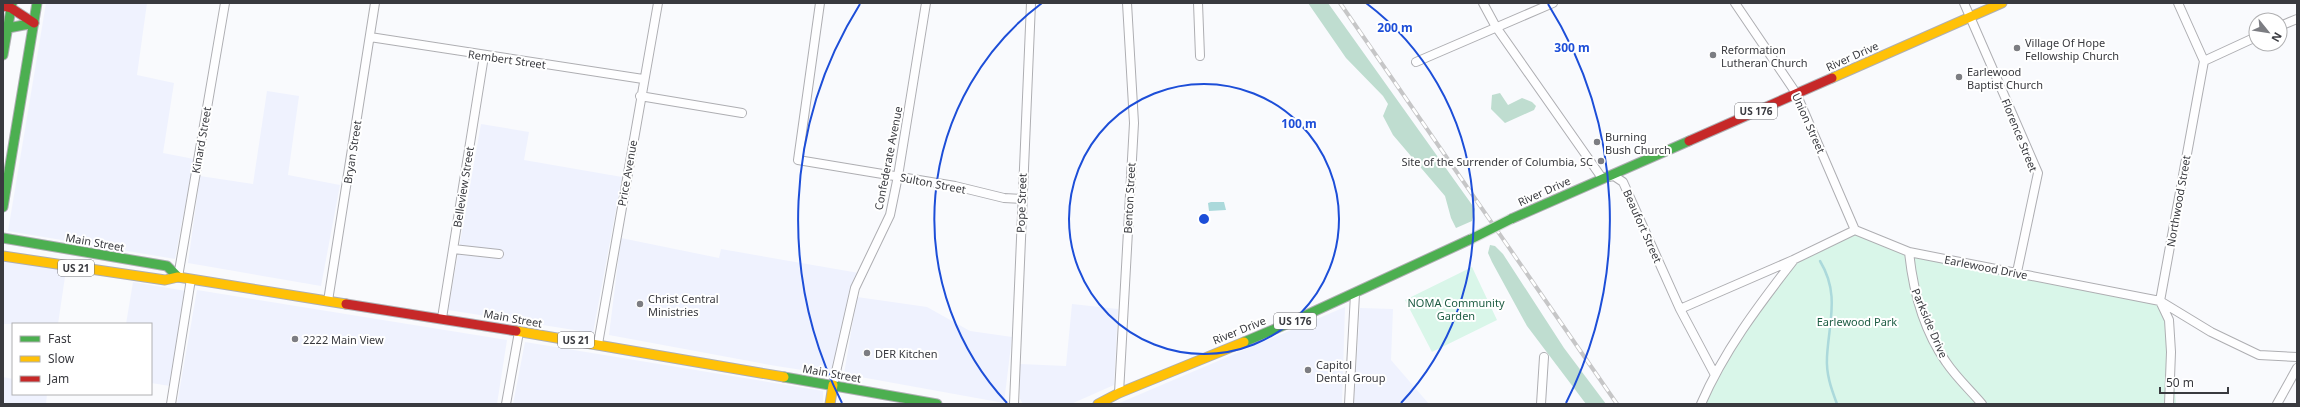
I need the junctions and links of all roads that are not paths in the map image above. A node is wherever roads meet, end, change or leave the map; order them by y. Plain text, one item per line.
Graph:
1 (37, 3) edge
2 (225, 3) edge
3 (375, 3) edge
4 (658, 3) edge
5 (820, 3) edge
6 (926, 3) edge
7 (1031, 3) edge
8 (1127, 3) edge
9 (1198, 3) edge
10 (1483, 3) edge
11 (1552, 3) edge
12 (1735, 3) edge
13 (1964, 3) edge
14 (2002, 3) edge
15 (2178, 3) edge
16 (9, 5) edge
17 (1970, 17) junction
18 (34, 23) junction
19 (1496, 27) junction
20 (5, 29) edge
21 (370, 37) junction
22 (2248, 41) edge
23 (3, 55) edge
24 (484, 56) junction
25 (1200, 56) dead end
26 (2204, 61) junction
27 (1416, 62) dead end
28 (643, 79) junction
29 (1796, 93) junction
30 (640, 96) junction
31 (742, 113) dead end
32 (898, 176) junction
33 (1602, 178) junction
34 (1021, 199) junction
35 (3, 207) edge
36 (1856, 230) junction
37 (3, 238) edge
38 (453, 249) junction
39 (1909, 252) junction
40 (499, 254) dead end
41 (3, 256) edge
42 (1793, 260) junction
43 (2017, 272) junction
44 (178, 277) junction
45 (191, 280) junction
46 (1355, 294) junction
47 (328, 301) junction
48 (2160, 301) junction
49 (1680, 309) junction
50 (442, 318) junction
51 (519, 332) junction
52 (598, 344) junction
53 (1544, 357) dead end
54 (2297, 357) edge
55 (2297, 368) edge
56 (1714, 373) junction
57 (833, 385) junction
58 (1119, 393) junction
59 (171, 404) edge
60 (506, 404) edge
61 (830, 404) edge
62 (937, 404) edge
63 (1014, 404) edge
64 (1098, 404) edge
65 (1349, 404) edge
66 (1541, 404) edge
67 (1701, 404) edge
68 (1982, 404) edge
69 (2169, 404) edge
70 (2277, 404) edge

1 - 18 main road
2 - 44 street, Kinard Street
3 - 21 street, Bryan Street
4 - 28 street, Price Avenue
5 - 32 street, Sulton Street
6 - 32 street, Confederate Avenue
7 - 34 street, Pope Street
8 - 58 street, Benton Street
9 - 25 street
10 - 19 street
11 - 19 street
12 - 29 street, Union Street
13 - 17 street, Florence Street
14 - 17 main road, River Drive / US 176
15 - 26 street
16 - 18 main road
16 - 20 main road
17 - 29 main road, River Drive / US 176
17 - 43 street, Florence Street
18 - 20 main road
18 - 35 main road
19 - 27 street
19 - 33 street
20 - 23 main road
21 - 24 street, Rembert Street
21 - 47 street, Bryan Street
22 - 26 street
24 - 28 street, Rembert Street
24 - 38 street, Belleview Street
26 - 48 street, Northwood Street
28 - 30 street, Price Avenue
29 - 33 main road, River Drive / US 176
29 - 36 street, Union Street
30 - 31 street
30 - 52 street, Price Avenue
32 - 34 street, Sulton Street
32 - 57 street, Confederate Avenue
33 - 46 main road, River Drive / US 176, bridge
33 - 49 street, Beaufort Street
34 - 63 street, Pope Street
36 - 39 street, Earlewood Drive
36 - 42 street
37 - 44 main road, Main Street / US 21
38 - 40 street
38 - 50 street, Belleview Street
39 - 43 street, Earlewood Drive
39 - 68 street, Parkside Drive
41 - 44 main road, Main Street / US 21
42 - 49 street
42 - 56 street
43 - 48 street, Earlewood Drive
44 - 45 main road, Main Street / US 21
45 - 47 main road, Main Street / US 21
45 - 59 street
46 - 58 main road, River Drive / US 176
46 - 65 street
47 - 50 main road, Main Street / US 21
48 - 54 street, Earlewood Drive
48 - 69 street
49 - 56 street, Beaufort Street
50 - 51 main road, Main Street / US 21
51 - 52 main road, Main Street / US 21
51 - 60 street
52 - 57 main road, Main Street / US 21
53 - 66 street
55 - 70 street
56 - 67 street
57 - 61 main road, Confederate Avenue
57 - 62 main road, Main Street / US 21
58 - 64 main road, River Drive / US 176

